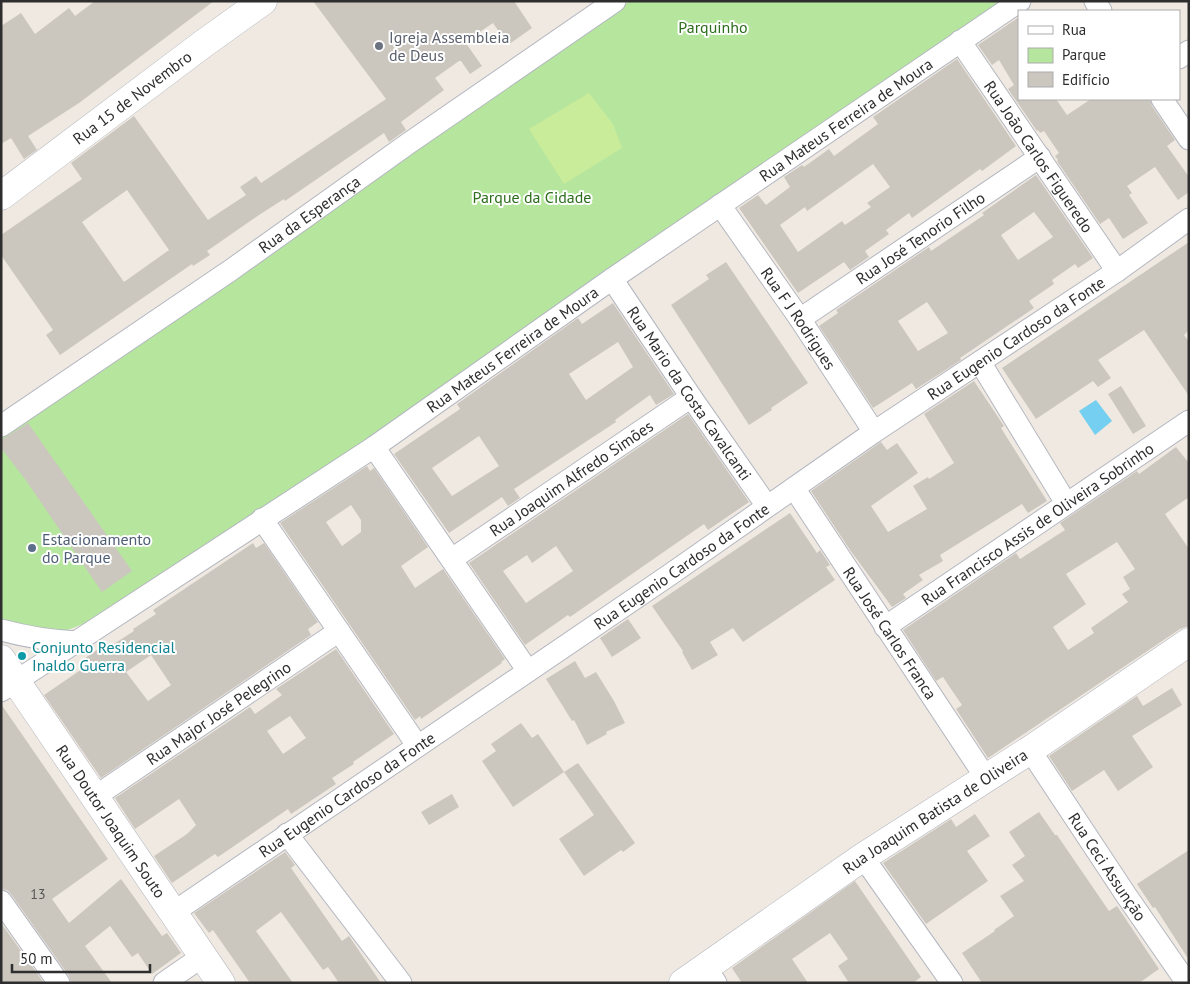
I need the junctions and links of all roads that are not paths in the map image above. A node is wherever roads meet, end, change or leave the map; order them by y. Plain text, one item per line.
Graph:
1 (263, 1) edge
2 (614, 1) edge
3 (1020, 1) edge
4 (960, 41) junction
5 (1163, 100) edge
6 (1189, 139) edge
7 (1040, 157) junction
8 (1, 196) edge
9 (720, 205) junction
10 (1189, 219) edge
11 (1117, 271) junction
12 (612, 279) junction
13 (800, 319) junction
14 (980, 362) junction
15 (691, 397) junction
16 (1189, 421) edge
17 (1, 426) edge
18 (874, 432) junction
19 (374, 447) junction
20 (794, 488) junction
21 (1066, 503) junction
22 (768, 506) junction
23 (262, 519) junction
24 (452, 559) junction
25 (885, 627) junction
26 (1, 630) edge
27 (339, 631) junction
28 (78, 642) junction
29 (1189, 642) edge
30 (1, 659) edge
31 (528, 671) junction
32 (9, 686) edge
33 (417, 745) junction
34 (1030, 750) junction
35 (986, 778) junction
36 (96, 796) junction
37 (287, 834) junction
38 (864, 857) junction
39 (174, 912) junction
40 (4, 913) edge
41 (203, 956) junction
42 (711, 975) edge
43 (59, 983) edge
44 (164, 983) edge
45 (221, 983) edge
46 (401, 983) edge
47 (683, 983) edge
48 (952, 983) edge
49 (1188, 983) edge

1 - 8 street, Rua 15 de Novembro
2 - 17 street, Rua da Esperança
3 - 4 street, Rua Mateus Ferreira de Moura
4 - 7 street, Rua João Carlos Figueredo
4 - 9 street, Rua Mateus Ferreira de Moura
5 - 6 street
7 - 11 street, Rua João Carlos Figueredo
7 - 13 street, Rua José Tenorio Filho
9 - 12 street, Rua Mateus Ferreira de Moura
9 - 13 street, Rua F J Rodrigues
10 - 11 street, Rua Eugenio Cardoso da Fonte
11 - 14 street, Rua Eugenio Cardoso da Fonte
12 - 15 street, Rua Mario da Costa Cavalcanti
12 - 19 street, Rua Mateus Ferreira de Moura
13 - 18 street, Rua F J Rodrigues
14 - 18 street, Rua Eugenio Cardoso da Fonte
14 - 21 street
15 - 22 street, Rua Mario da Costa Cavalcanti
15 - 24 street, Rua Joaquim Alfredo Simões
16 - 21 street, Rua Francisco Assis de Oliveira Sobrinho
18 - 20 street, Rua Eugenio Cardoso da Fonte
19 - 23 street, Rua Mateus Ferreira de Moura
19 - 24 street
20 - 22 street, Rua Eugenio Cardoso da Fonte
20 - 25 street, Rua José Carlos Franca
21 - 25 street, Rua Francisco Assis de Oliveira Sobrinho
22 - 31 street, Rua Eugenio Cardoso da Fonte
23 - 27 street
23 - 28 street, Rua Mateus Ferreira de Moura
24 - 31 street
25 - 35 street, Rua José Carlos Franca
26 - 28 street
27 - 33 street
27 - 36 street, Rua Major José Pelegrino
28 - 32 street, Rua Mateus Ferreira de Moura
29 - 34 street, Rua Joaquim Batista de Oliveira
30 - 32 street, Rua Doutor Joaquim Souto
31 - 33 street, Rua Eugenio Cardoso da Fonte
32 - 36 street, Rua Doutor Joaquim Souto
33 - 37 street, Rua Eugenio Cardoso da Fonte
34 - 35 street, Rua Joaquim Batista de Oliveira
34 - 49 street, Rua Ceci Assunção
35 - 38 street, Rua Joaquim Batista de Oliveira
36 - 39 street, Rua Doutor Joaquim Souto
37 - 39 street, Rua Eugenio Cardoso da Fonte
37 - 46 street
38 - 42 street, Rua Joaquim Batista de Oliveira
38 - 48 street
39 - 41 street, Rua Doutor Joaquim Souto
40 - 43 street
41 - 44 street
41 - 45 street, Rua Doutor Joaquim Souto
42 - 47 street, Rua Joaquim Batista de Oliveira

